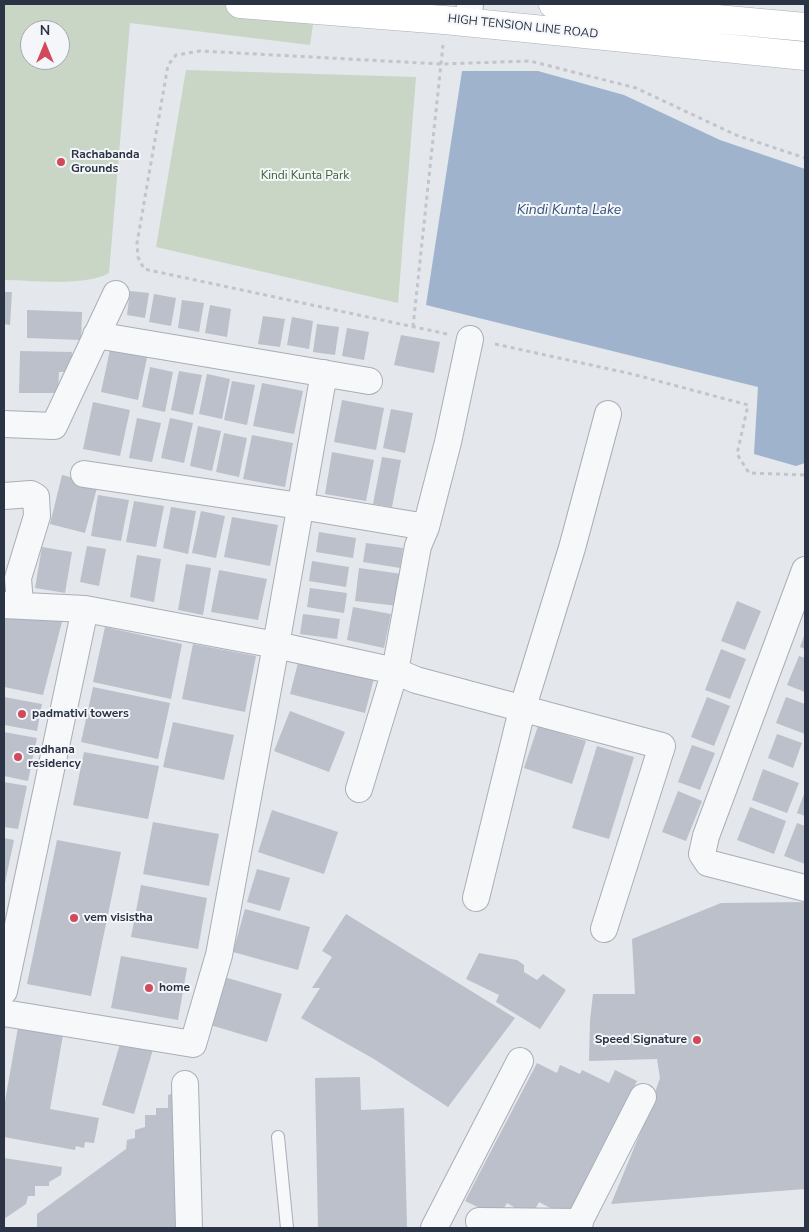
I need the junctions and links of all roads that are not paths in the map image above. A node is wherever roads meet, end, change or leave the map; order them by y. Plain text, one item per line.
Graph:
1 (240, 4) edge
2 (553, 4) edge
3 (639, 8) edge
4 (686, 10) edge
5 (461, 15) edge
6 (805, 26) edge
7 (805, 56) edge
8 (116, 294) dead end
9 (96, 335) junction
10 (470, 339) road end
11 (324, 373) junction
12 (369, 381) dead end
13 (608, 414) dead end
14 (4, 424) edge
15 (84, 474) dead end
16 (4, 496) edge
17 (300, 506) junction
18 (426, 528) junction
19 (805, 570) edge
20 (12, 605) edge
21 (85, 609) junction
22 (276, 645) junction
23 (395, 671) junction
24 (522, 710) junction
25 (359, 789) dead end
26 (805, 888) edge
27 (476, 898) dead end
28 (604, 929) dead end
29 (4, 991) edge
30 (4, 1013) edge
31 (520, 1062) dead end
32 (185, 1084) dead end
33 (643, 1097) dead end
34 (278, 1137) dead end
35 (479, 1221) dead end
36 (578, 1225) edge
37 (189, 1228) edge
38 (287, 1228) edge
39 (434, 1228) edge

1 - 5 main road, HIGH TENSION LINE ROAD
2 - 3 main road
3 - 4 main road
4 - 6 main road
5 - 7 main road, HIGH TENSION LINE ROAD
8 - 9 street
9 - 11 street
9 - 14 street
10 - 18 street
11 - 12 street
11 - 17 street
13 - 24 street
15 - 17 street
16 - 20 street
17 - 18 street
17 - 22 street
18 - 23 street
19 - 26 street
20 - 21 street
21 - 22 street
21 - 29 street
22 - 23 street
22 - 30 street
23 - 24 street
23 - 25 street
24 - 27 street
24 - 28 street
31 - 39 street
32 - 37 street
33 - 36 street
34 - 38 lane
35 - 36 street

